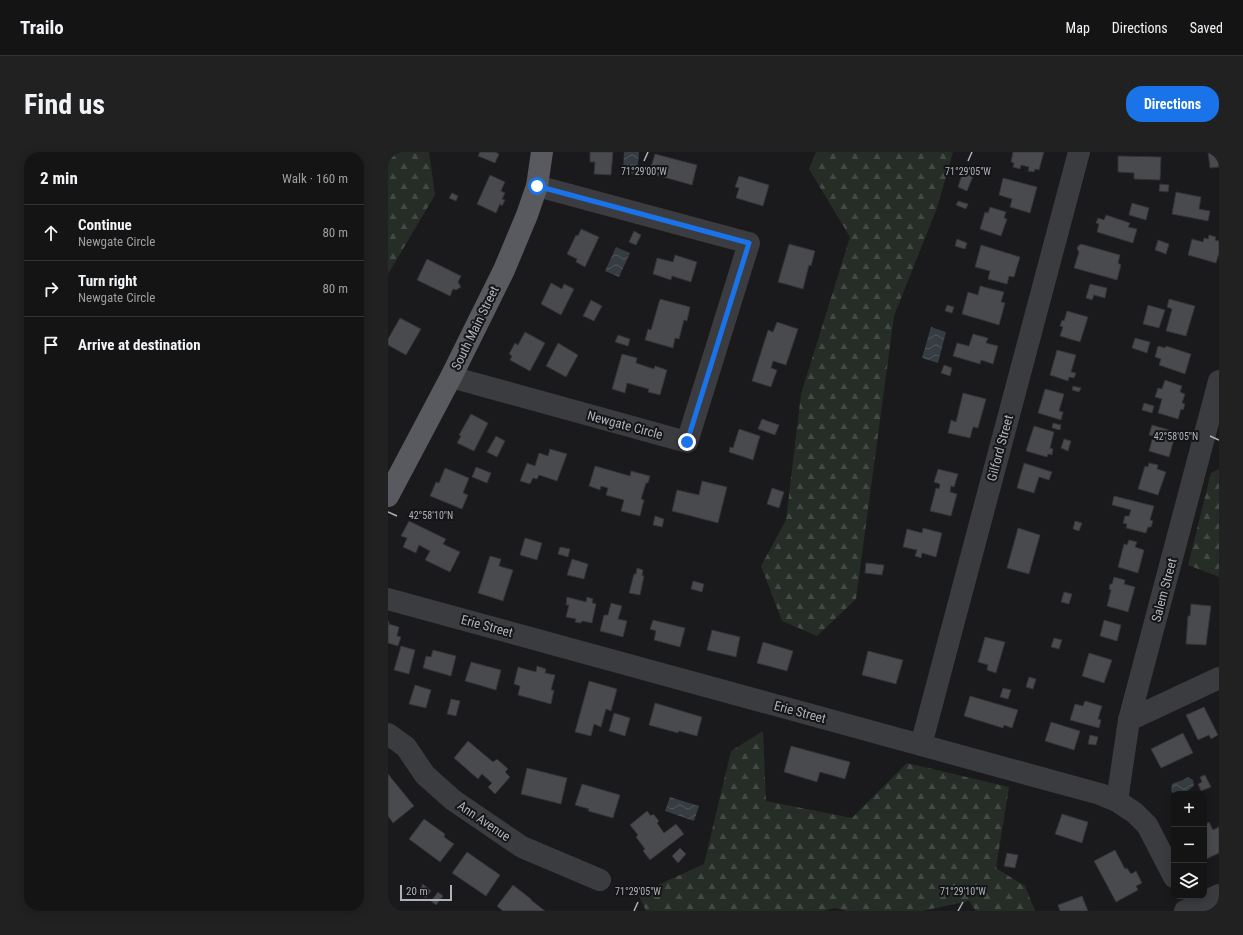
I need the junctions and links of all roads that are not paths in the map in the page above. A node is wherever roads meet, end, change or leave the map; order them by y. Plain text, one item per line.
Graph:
1 (542, 152) edge
2 (1079, 152) edge
3 (537, 186) junction
4 (451, 377) junction
5 (1219, 381) edge
6 (388, 496) edge
7 (388, 599) edge
8 (1219, 678) edge
9 (1129, 720) junction
10 (388, 734) edge
11 (921, 745) junction
12 (1117, 801) junction
13 (1171, 871) edge
14 (600, 880) dead end
15 (1219, 895) edge
16 (1187, 905) edge

1 - 3 main road, South Main Street
2 - 11 street, Gilford Street
3 - 4 main road, South Main Street
3 - 4 street, Newgate Circle
4 - 6 main road, South Main Street
5 - 9 street, Salem Street
7 - 11 street, Erie Street
8 - 9 street
9 - 12 street, Salem Street
10 - 14 street, Ann Avenue
11 - 12 street, Erie Street
12 - 13 street, Erie Street
15 - 16 street

